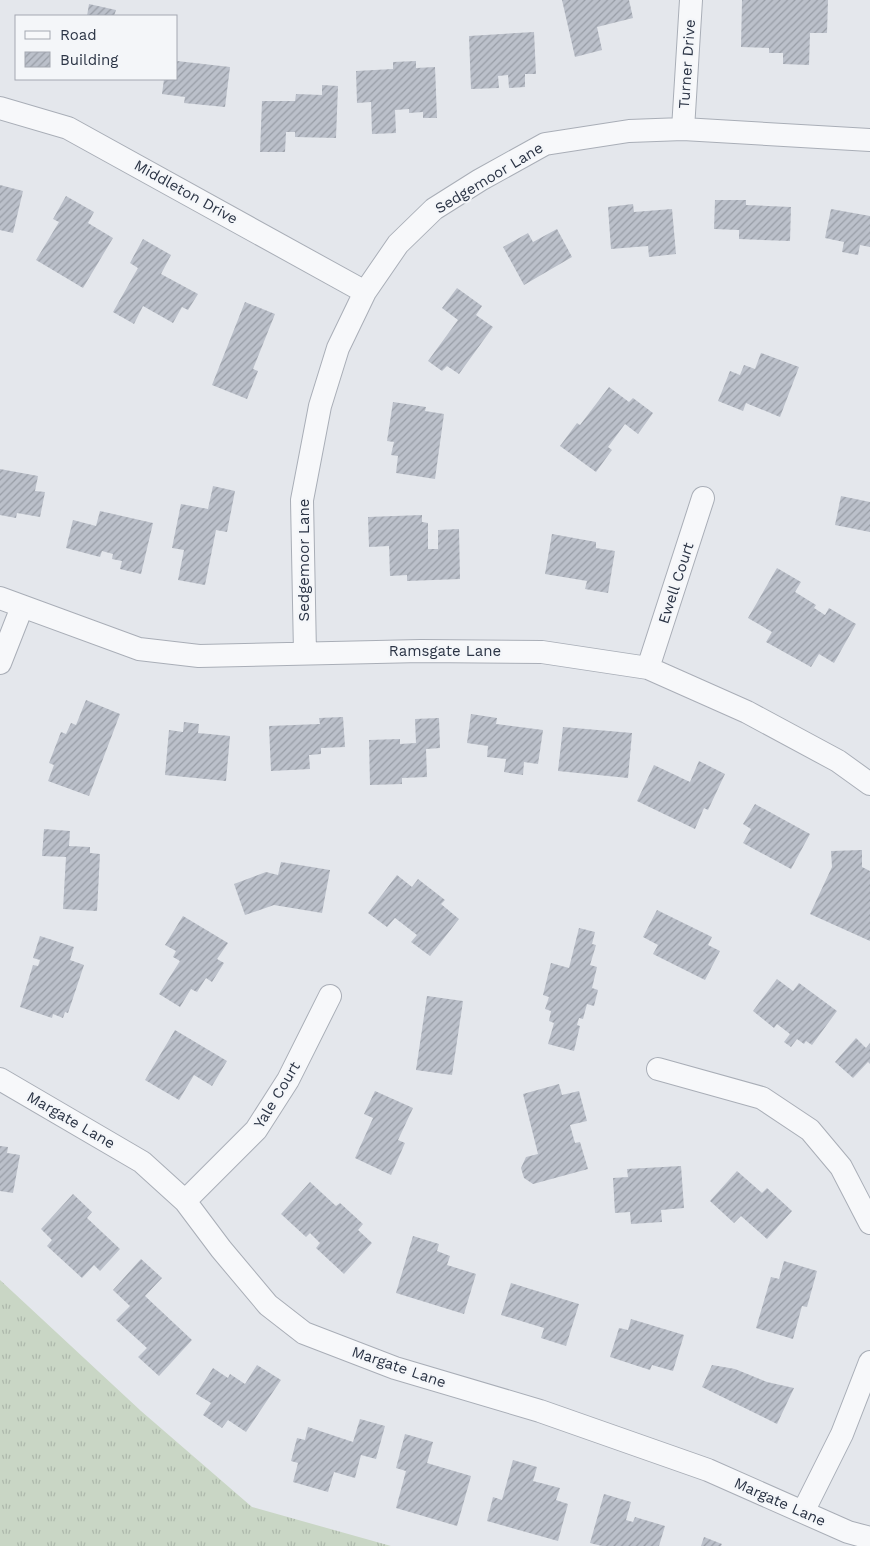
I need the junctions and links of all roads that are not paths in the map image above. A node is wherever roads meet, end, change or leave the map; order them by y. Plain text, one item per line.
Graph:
1 (691, 0) edge
2 (0, 108) edge
3 (683, 129) junction
4 (870, 140) edge
5 (365, 292) junction
6 (703, 498) dead end
7 (0, 598) edge
8 (22, 607) junction
9 (305, 653) junction
10 (0, 663) edge
11 (648, 668) junction
12 (870, 784) edge
13 (330, 996) dead end
14 (658, 1068) dead end
15 (0, 1079) edge
16 (185, 1201) junction
17 (870, 1223) edge
18 (870, 1362) edge
19 (803, 1512) junction
20 (870, 1538) edge

1 - 3 street, Turner Drive
2 - 5 street, Middleton Drive
3 - 4 street, Sedgemoor Lane
3 - 5 street, Sedgemoor Lane
5 - 9 street, Sedgemoor Lane
6 - 11 street, Ewell Court
7 - 8 street, Ramsgate Lane
8 - 9 street, Ramsgate Lane
8 - 10 street
9 - 11 street, Ramsgate Lane
11 - 12 street, Ramsgate Lane
13 - 16 street, Yale Court
14 - 17 street
15 - 16 street, Margate Lane
16 - 19 street, Margate Lane
18 - 19 street
19 - 20 street, Margate Lane

